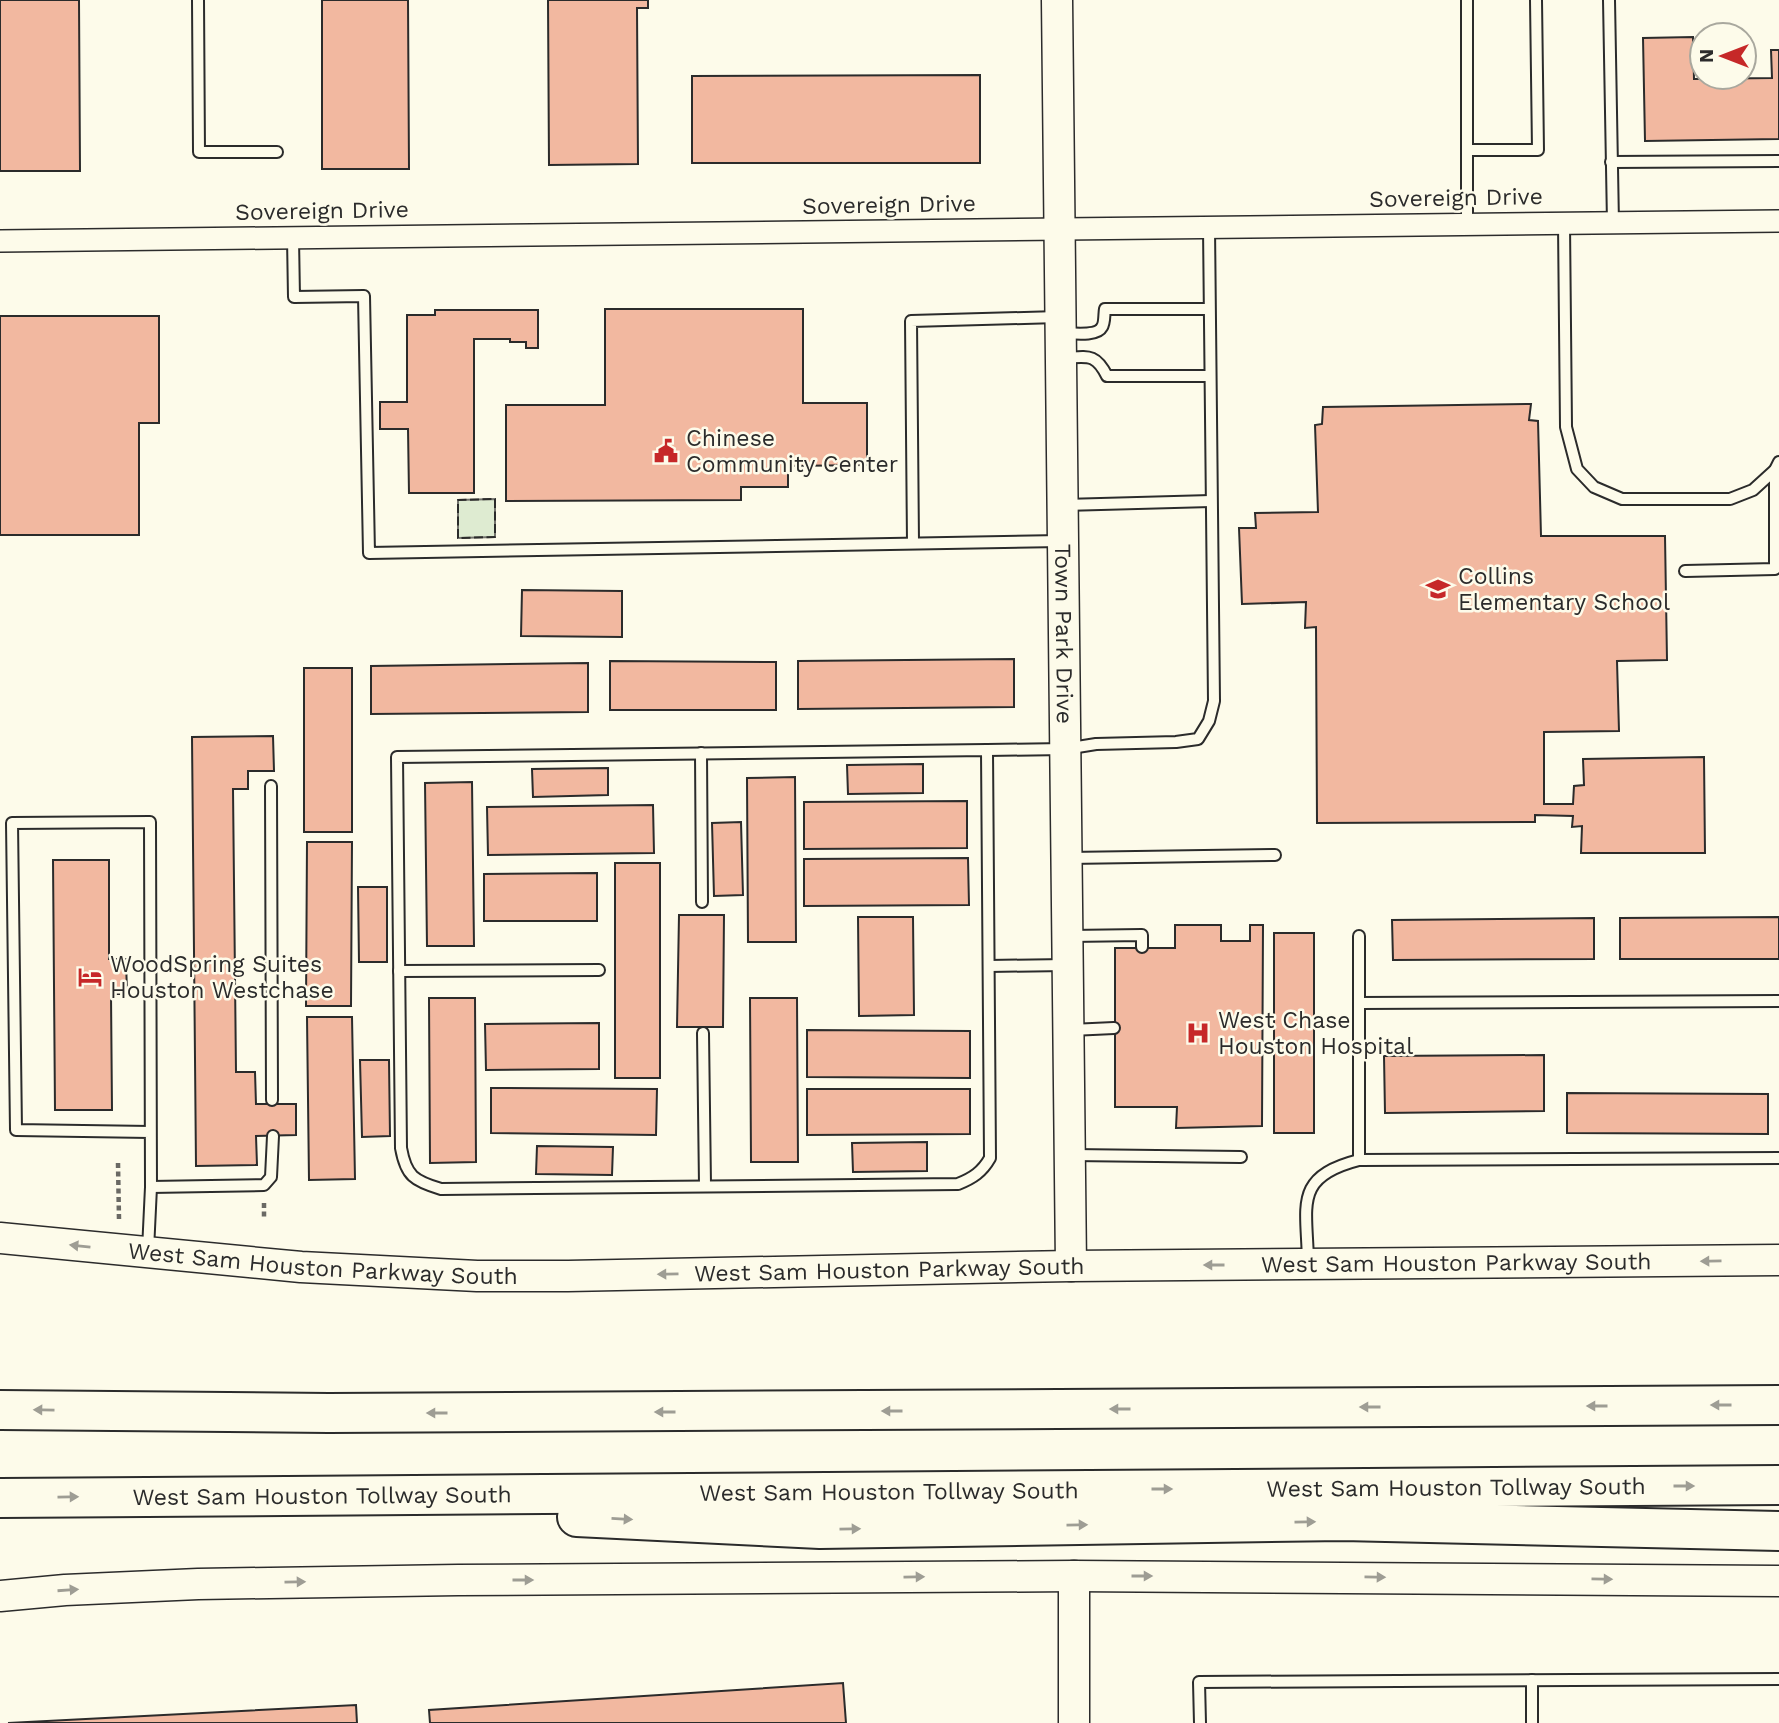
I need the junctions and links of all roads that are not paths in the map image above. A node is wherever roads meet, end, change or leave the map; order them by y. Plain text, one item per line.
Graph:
1 (198, 0) edge
2 (1057, 0) edge
3 (1467, 0) edge
4 (1536, 0) edge
5 (1609, 0) edge
6 (1467, 150) junction
7 (277, 152) dead end
8 (1779, 161) edge
9 (1611, 162) junction
10 (1779, 221) edge
11 (1613, 223) junction
12 (1564, 224) junction
13 (1467, 225) junction
14 (1209, 227) junction
15 (1060, 229) junction
16 (293, 238) junction
17 (0, 241) edge
18 (1209, 309) junction
19 (1061, 336) junction
20 (1210, 376) junction
21 (1777, 466) edge
22 (1211, 502) junction
23 (1062, 505) junction
24 (1063, 541) junction
25 (913, 543) junction
26 (1685, 571) dead end
27 (1065, 750) junction
28 (987, 751) junction
29 (701, 753) junction
30 (271, 786) dead end
31 (1275, 855) dead end
32 (1066, 858) junction
33 (702, 902) dead end
34 (1359, 936) dead end
35 (1142, 947) dead end
36 (1068, 951) junction
37 (989, 966) junction
38 (599, 970) dead end
39 (399, 971) junction
40 (1779, 1001) edge
41 (1359, 1003) junction
42 (1114, 1028) dead end
43 (1069, 1031) junction
44 (703, 1033) dead end
45 (272, 1100) dead end
46 (150, 1132) junction
47 (273, 1136) dead end
48 (1070, 1155) junction
49 (1241, 1157) dead end
50 (1779, 1158) edge
51 (1359, 1160) junction
52 (705, 1185) junction
53 (151, 1186) junction
54 (0, 1238) edge
55 (148, 1253) junction
56 (1779, 1260) edge
57 (1308, 1265) junction
58 (1071, 1266) junction
59 (1778, 1404) edge
60 (0, 1409) edge
61 (1779, 1485) edge
62 (163, 1495) junction
63 (0, 1498) edge
64 (1779, 1531) edge
65 (1074, 1576) junction
66 (1779, 1581) edge
67 (0, 1596) edge
68 (1779, 1679) edge
69 (1532, 1680) junction
70 (1074, 1723) edge
71 (1200, 1723) edge
72 (1532, 1723) edge

1 - 7 lane
2 - 15 main road, Town Park Drive
3 - 6 lane
4 - 6 lane
5 - 9 lane
6 - 13 lane
8 - 9 lane
9 - 11 lane
10 - 11 street, Sovereign Drive
11 - 12 street, Sovereign Drive
12 - 13 street, Sovereign Drive
12 - 21 lane
13 - 14 street, Sovereign Drive
14 - 15 street, Sovereign Drive
14 - 18 lane
15 - 16 street, Sovereign Drive
15 - 19 main road, Town Park Drive
16 - 17 street, Sovereign Drive
16 - 25 lane
18 - 19 lane
18 - 20 lane
19 - 20 lane
19 - 23 main road, Town Park Drive
19 - 25 lane
20 - 22 lane
21 - 26 lane
22 - 23 lane
22 - 27 lane
23 - 24 main road, Town Park Drive
24 - 25 lane
24 - 27 main road, Town Park Drive
27 - 28 lane
27 - 32 main road, Town Park Drive
28 - 29 lane
28 - 37 lane
29 - 33 lane
29 - 39 lane
30 - 45 lane
31 - 32 lane
32 - 36 main road, Town Park Drive
34 - 41 lane
35 - 36 lane
36 - 37 lane
36 - 43 main road, Town Park Drive
37 - 52 lane
38 - 39 lane
39 - 52 lane
40 - 41 lane
41 - 51 lane
42 - 43 lane
43 - 48 main road, Town Park Drive
44 - 52 lane
46 - 46 lane
46 - 53 lane
47 - 53 lane
48 - 49 lane
48 - 58 main road, Town Park Drive
50 - 51 lane
51 - 57 lane
53 - 55 lane
55 -> 54 main road, West Sam Houston Parkway South
58 -> 55 main road, West Sam Houston Parkway South
56 -> 57 main road, West Sam Houston Parkway South
57 -> 58 main road, West Sam Houston Parkway South
59 -> 60 highway
62 -> 61 highway, West Sam Houston Tollway South
63 -> 62 highway, West Sam Houston Tollway South
62 -> 64 highway
65 -> 66 main road
67 -> 65 main road
65 - 70 main road
68 - 69 lane
69 - 71 lane
69 - 72 lane

